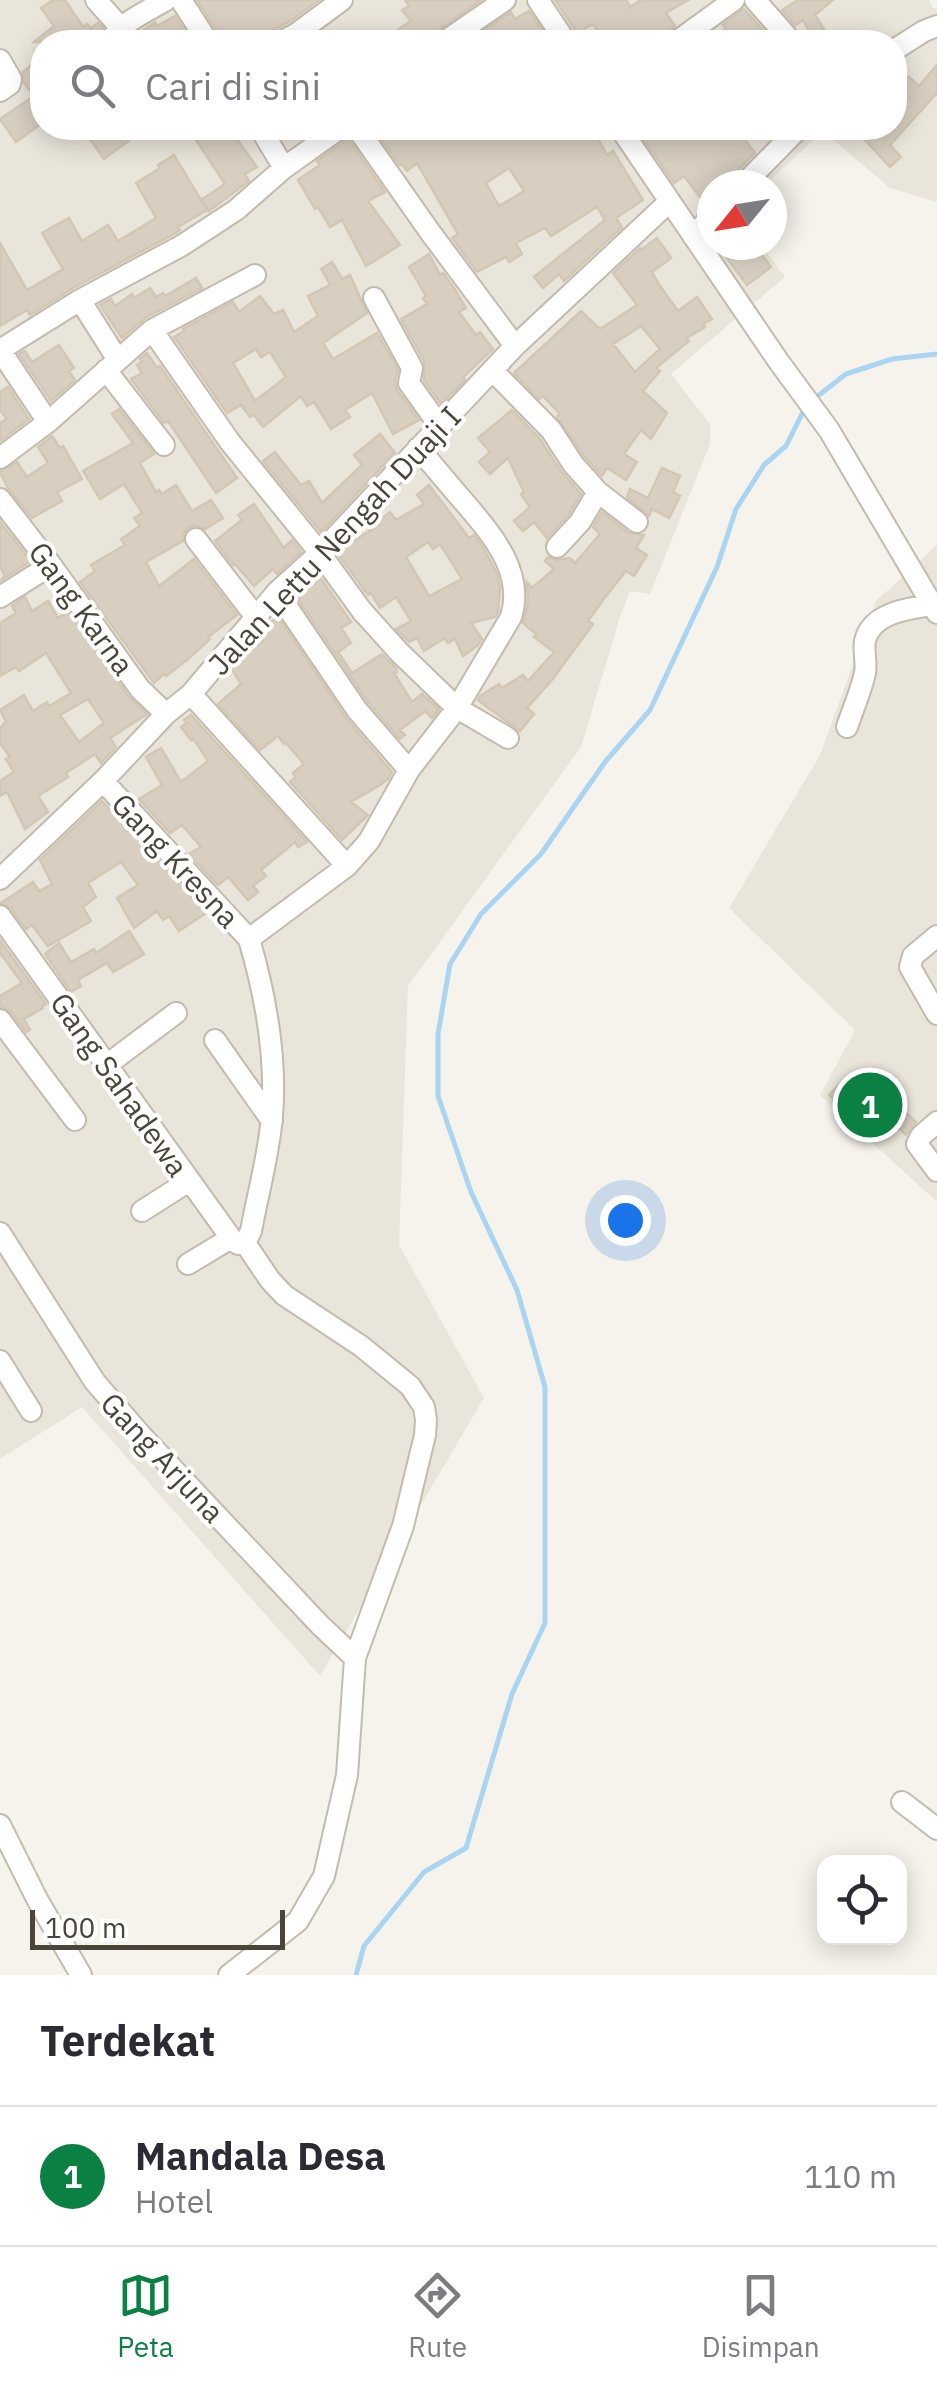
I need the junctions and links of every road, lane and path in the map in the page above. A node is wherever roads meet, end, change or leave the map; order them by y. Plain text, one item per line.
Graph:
1 (96, 0) edge
2 (166, 0) edge
3 (180, 0) edge
4 (342, 0) edge
5 (504, 0) edge
6 (538, 0) edge
7 (734, 0) edge
8 (755, 0) edge
9 (937, 26) edge
10 (113, 30) edge
11 (123, 30) edge
12 (200, 30) edge
13 (305, 30) edge
14 (461, 30) edge
15 (558, 30) edge
16 (693, 30) edge
17 (781, 30) edge
18 (907, 41) edge
19 (0, 60) edge
20 (5, 86) edge
21 (267, 140) edge
22 (323, 140) edge
23 (365, 140) edge
24 (628, 140) edge
25 (787, 140) edge
26 (284, 168) junction
27 (758, 170) edge
28 (669, 202) junction
29 (697, 231) edge
30 (692, 236) junction
31 (256, 275) dead end
32 (374, 298) dead end
33 (80, 300) junction
34 (152, 330) junction
35 (515, 346) junction
36 (112, 365) junction
37 (494, 371) junction
38 (48, 422) junction
39 (439, 425) junction
40 (164, 444) dead end
41 (418, 448) junction
42 (0, 458) edge
43 (598, 492) junction
44 (0, 499) edge
45 (637, 522) dead end
46 (196, 540) dead end
47 (558, 547) dead end
48 (320, 553) junction
49 (52, 565) junction
50 (278, 592) junction
51 (0, 597) edge
52 (934, 609) edge
53 (255, 616) junction
54 (191, 694) junction
55 (457, 708) junction
56 (166, 714) junction
57 (847, 726) dead end
58 (508, 738) dead end
59 (409, 770) junction
60 (103, 780) junction
61 (347, 866) junction
62 (5, 867) edge
63 (0, 916) edge
64 (937, 936) edge
65 (249, 940) junction
66 (176, 1012) dead end
67 (937, 1014) edge
68 (0, 1020) edge
69 (215, 1040) dead end
70 (108, 1064) junction
71 (75, 1120) dead end
72 (272, 1121) junction
73 (937, 1122) edge
74 (937, 1171) edge
75 (189, 1181) junction
76 (142, 1211) dead end
77 (0, 1234) edge
78 (238, 1240) junction
79 (188, 1264) dead end
80 (0, 1361) edge
81 (32, 1410) dead end
82 (355, 1658) junction
83 (902, 1802) dead end
84 (0, 1825) edge
85 (937, 1829) edge
86 (80, 1975) edge
87 (229, 1975) edge

1 - 10 street
2 - 11 street
3 - 12 street
4 - 13 street
5 - 14 street
6 - 15 street
7 - 16 street
8 - 17 street
9 - 18 street
19 - 20 street
21 - 26 street
22 - 26 street
23 - 35 street
24 - 28 street
25 - 27 street
26 - 33 street
28 - 30 street
28 - 35 street, Jalan Lettu Nengah Duaji I
29 - 30 street
30 - 52 street
31 - 34 street
32 - 39 street
33 - 36 street
33 - 38 street
34 - 36 street
34 - 48 street
35 - 37 street, Jalan Lettu Nengah Duaji I
36 - 38 street
36 - 40 street
37 - 39 street, Jalan Lettu Nengah Duaji I
37 - 43 street
38 - 42 street
39 - 41 street, Jalan Lettu Nengah Duaji I
41 - 48 street, Jalan Lettu Nengah Duaji I
41 - 55 street
43 - 45 street
43 - 47 street
44 - 49 street, Gang Karna
46 - 53 street
48 - 50 street, Jalan Lettu Nengah Duaji I
48 - 55 street
49 - 51 street
49 - 56 street, Gang Karna
50 - 53 street, Jalan Lettu Nengah Duaji I
50 - 59 street
52 - 57 street
53 - 54 street, Jalan Lettu Nengah Duaji I
54 - 56 street, Jalan Lettu Nengah Duaji I
54 - 61 street
55 - 58 street
55 - 59 street
56 - 60 street, Jalan Lettu Nengah Duaji I
59 - 61 street
60 - 62 street, Jalan Lettu Nengah Duaji I
60 - 65 street, Gang Kresna
61 - 65 street
63 - 70 street, Gang Sahadewa
64 - 67 street
65 - 72 street
66 - 70 street
68 - 71 street
69 - 72 street
70 - 75 street, Gang Sahadewa
72 - 78 street
73 - 74 street
75 - 76 street
75 - 78 street, Gang Sahadewa
77 - 82 street, Gang Arjuna
78 - 79 street
78 - 82 street, Gang Sahadewa
80 - 81 street
82 - 87 street
83 - 85 street
84 - 86 street

